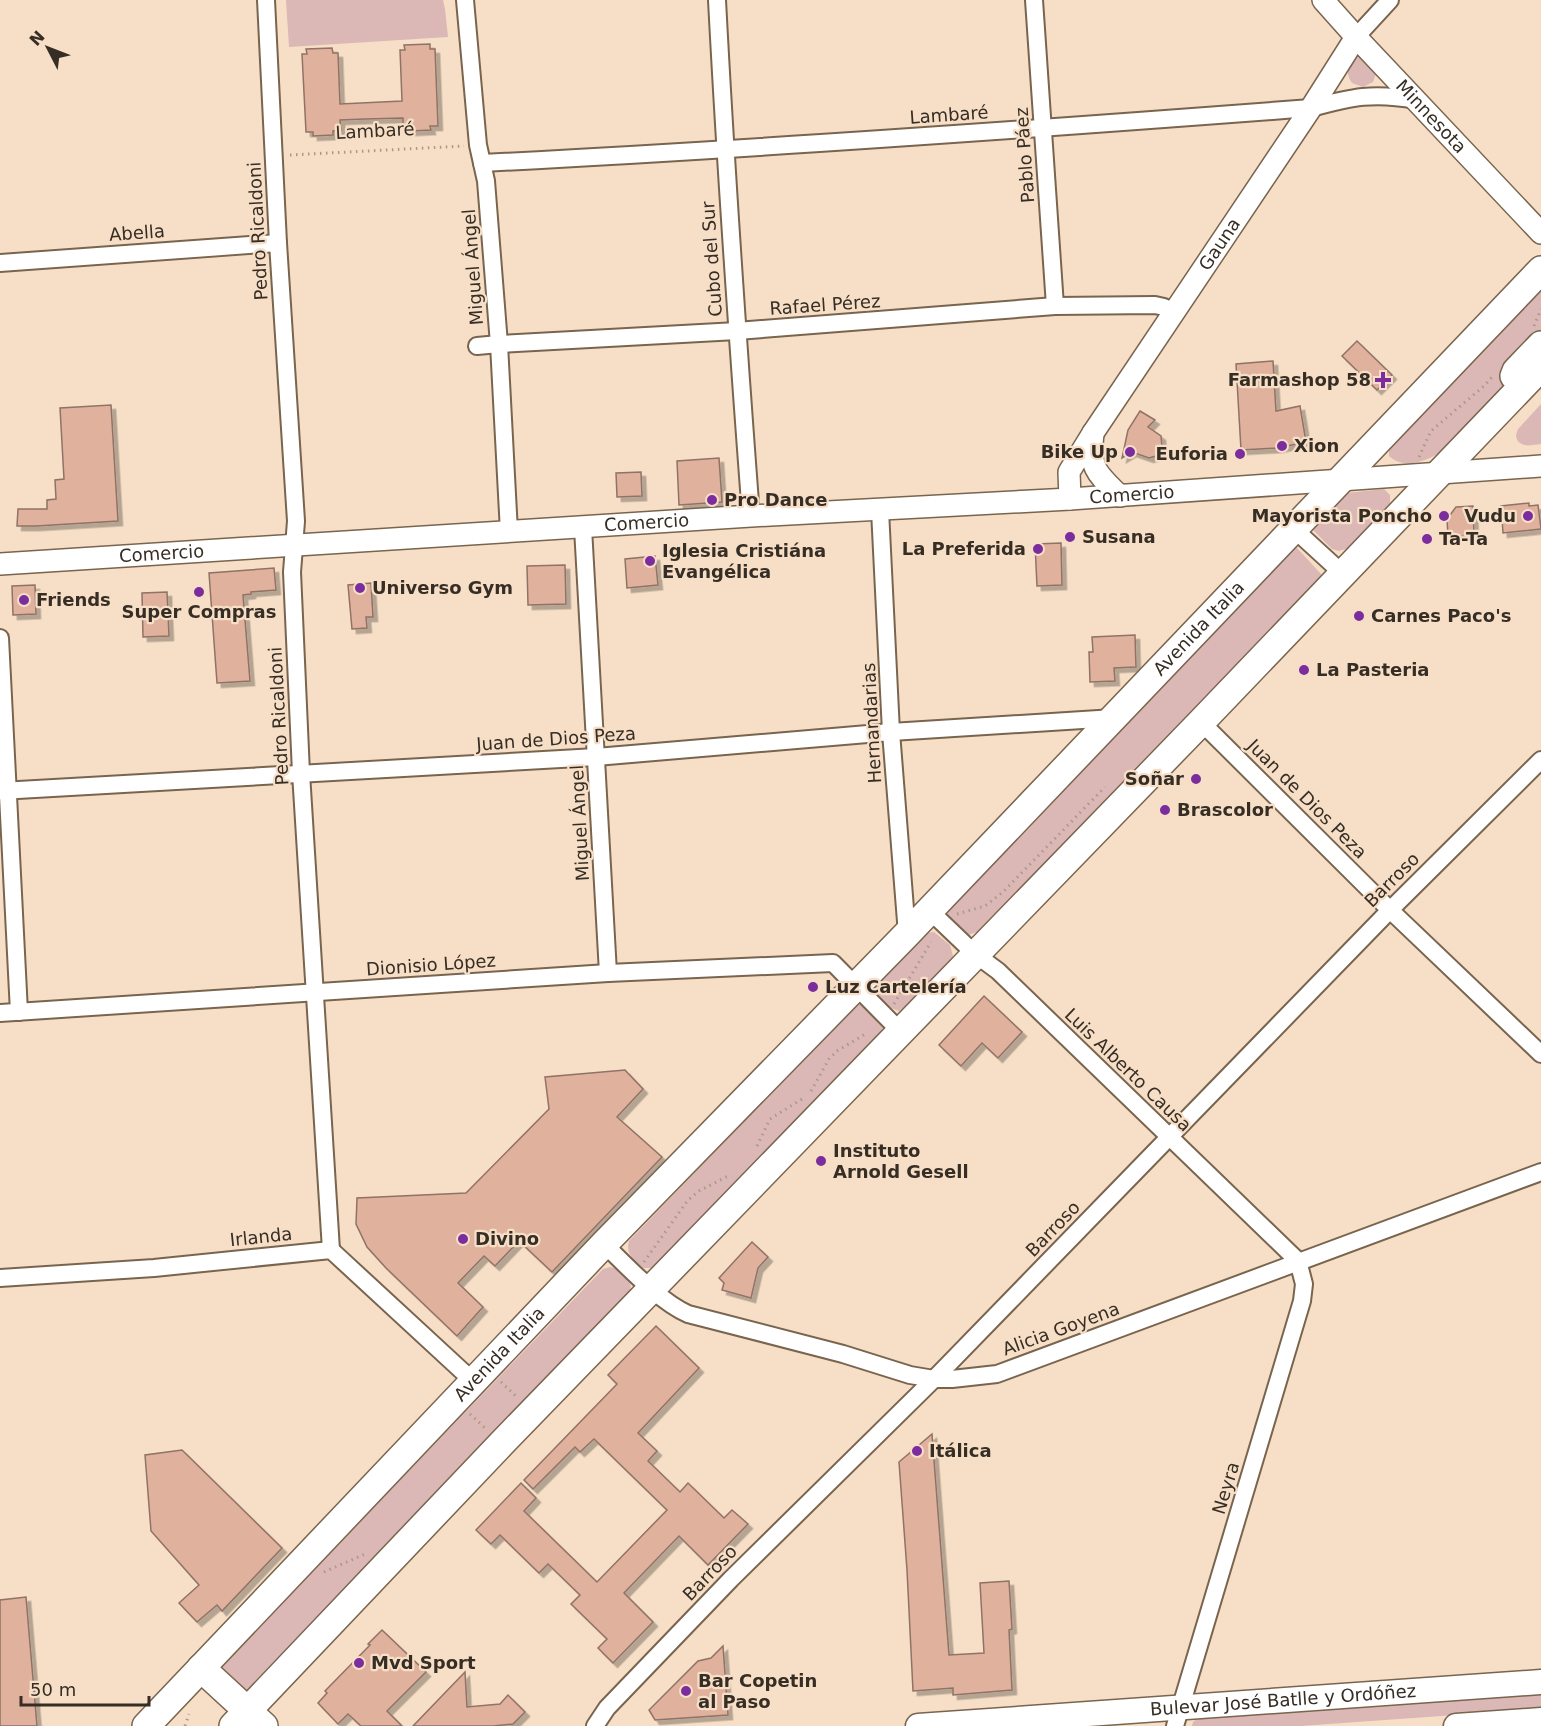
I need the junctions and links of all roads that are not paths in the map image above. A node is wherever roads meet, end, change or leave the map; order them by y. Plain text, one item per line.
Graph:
1 (266, 0) edge
2 (465, 0) edge
3 (717, 0) edge
4 (1034, 0) edge
5 (1323, 0) edge
6 (1390, 0) edge
7 (1356, 37) junction
8 (1416, 100) junction
9 (1311, 108) junction
10 (1042, 128) junction
11 (724, 150) junction
12 (482, 164) junction
13 (1541, 233) edge
14 (278, 243) junction
15 (0, 263) edge
16 (1541, 270) edge
17 (1055, 306) junction
18 (1174, 313) junction
19 (736, 331) junction
20 (499, 344) junction
21 (1541, 345) edge
22 (477, 346) dead end
23 (1541, 367) edge
24 (1502, 408) junction
25 (1093, 433) junction
26 (1541, 466) edge
27 (1438, 474) junction
28 (1340, 480) junction
29 (1120, 496) junction
30 (1070, 499) junction
31 (880, 510) junction
32 (752, 516) junction
33 (583, 528) junction
34 (1294, 530) junction
35 (508, 532) junction
36 (294, 546) junction
37 (0, 564) edge
38 (1342, 573) junction
39 (0, 638) edge
40 (1114, 718) junction
41 (1201, 722) junction
42 (891, 732) junction
43 (596, 757) junction
44 (1541, 760) edge
45 (301, 773) junction
46 (4, 790) edge
47 (929, 910) junction
48 (1390, 910) junction
49 (907, 934) junction
50 (975, 954) junction
51 (608, 973) junction
52 (856, 986) junction
53 (314, 992) junction
54 (19, 1012) junction
55 (0, 1013) edge
56 (900, 1031) junction
57 (1541, 1054) edge
58 (1169, 1137) junction
59 (1541, 1172) edge
60 (604, 1244) junction
61 (332, 1250) junction
62 (1298, 1261) junction
63 (0, 1278) edge
64 (652, 1288) junction
65 (934, 1379) junction
66 (472, 1384) junction
67 (201, 1668) junction
68 (1541, 1682) edge
69 (1178, 1717) edge
70 (1541, 1720) edge
71 (248, 1721) edge
72 (146, 1726) edge
73 (595, 1726) edge
74 (918, 1726) edge
75 (1456, 1726) edge

1 - 14 street, Pedro Ricaldoni
2 - 12 street, Miguel Ángel
3 - 11 street, Cubo del Sur
4 - 10 street, Pablo Páez
5 - 7 street, Minnesota
6 - 7 street, Gauna
7 - 8 street, Minnesota
7 - 9 street, Gauna
8 - 9 street, Lambaré
8 - 13 street, Minnesota
9 - 10 street, Lambaré
9 - 18 street, Gauna
10 - 11 street, Lambaré
10 - 17 street, Pablo Páez
11 - 12 street, Lambaré
11 - 19 street, Cubo del Sur
12 - 20 street, Miguel Ángel
14 - 15 street, Abella
14 - 36 street, Pedro Ricaldoni
16 - 28 main road, Avenida Italia
17 - 18 street, Rafael Pérez
17 - 19 street, Rafael Pérez
18 - 25 street, Gauna
19 - 20 street, Rafael Pérez
19 - 32 street, Cubo del Sur
20 - 22 street, Rafael Pérez
20 - 35 street, Miguel Ángel
21 - 24 main road
23 - 24 main road
24 - 27 main road
25 - 29 street
25 - 30 street, Gauna
26 - 27 street, Comercio
27 - 28 street, Comercio
27 - 38 main road
28 - 29 street, Comercio
28 - 34 main road, Avenida Italia
29 - 30 street, Comercio
30 - 31 street, Comercio
31 - 32 street, Comercio
31 - 42 street, Hernandarias
32 - 33 street, Comercio
33 - 35 street, Comercio
33 - 43 street, Miguel Ángel
34 - 38 street
34 - 40 main road, Avenida Italia
35 - 36 street, Comercio
36 - 37 street, Comercio
36 - 45 street, Pedro Ricaldoni
38 - 41 main road
39 - 46 street
40 - 42 street, Juan de Dios Peza
40 - 47 main road, Avenida Italia
41 - 48 street, Juan de Dios Peza
41 - 50 main road
42 - 43 street, Juan de Dios Peza
42 - 49 street, Hernandarias
43 - 45 street, Juan de Dios Peza
43 - 51 street, Miguel Ángel
44 - 48 street, Barroso
45 - 46 street, Juan de Dios Peza
45 - 53 street, Pedro Ricaldoni
46 - 54 street
47 - 49 main road, Avenida Italia
47 - 50 street, Luis Alberto Causa
48 - 57 street, Juan de Dios Peza
48 - 58 street, Barroso
49 - 52 main road, Avenida Italia
50 - 56 main road
50 - 58 street, Luis Alberto Causa
51 - 52 street, Dionisio López
51 - 53 street, Dionisio López
52 - 56 street
52 - 60 main road, Avenida Italia
53 - 54 street, Dionisio López
53 - 61 street, Pedro Ricaldoni
54 - 55 street, Dionisio López
56 - 64 main road
58 - 62 street, Luis Alberto Causa
58 - 65 street, Barroso
59 - 62 street, Alicia Goyena
60 - 64 street, Alicia Goyena
60 - 66 main road, Avenida Italia
61 - 63 street, Irlanda
61 - 66 street
62 - 65 street, Alicia Goyena
62 - 69 street, Neyra
64 - 65 street, Alicia Goyena
64 - 71 main road
65 - 73 street, Barroso
66 - 67 main road, Avenida Italia
67 - 71 main road
67 - 72 main road, Avenida Italia
68 - 69 main road, Bulevar José Batlle y Ordóñez
69 - 74 main road, Bulevar José Batlle y Ordóñez
70 - 75 main road

